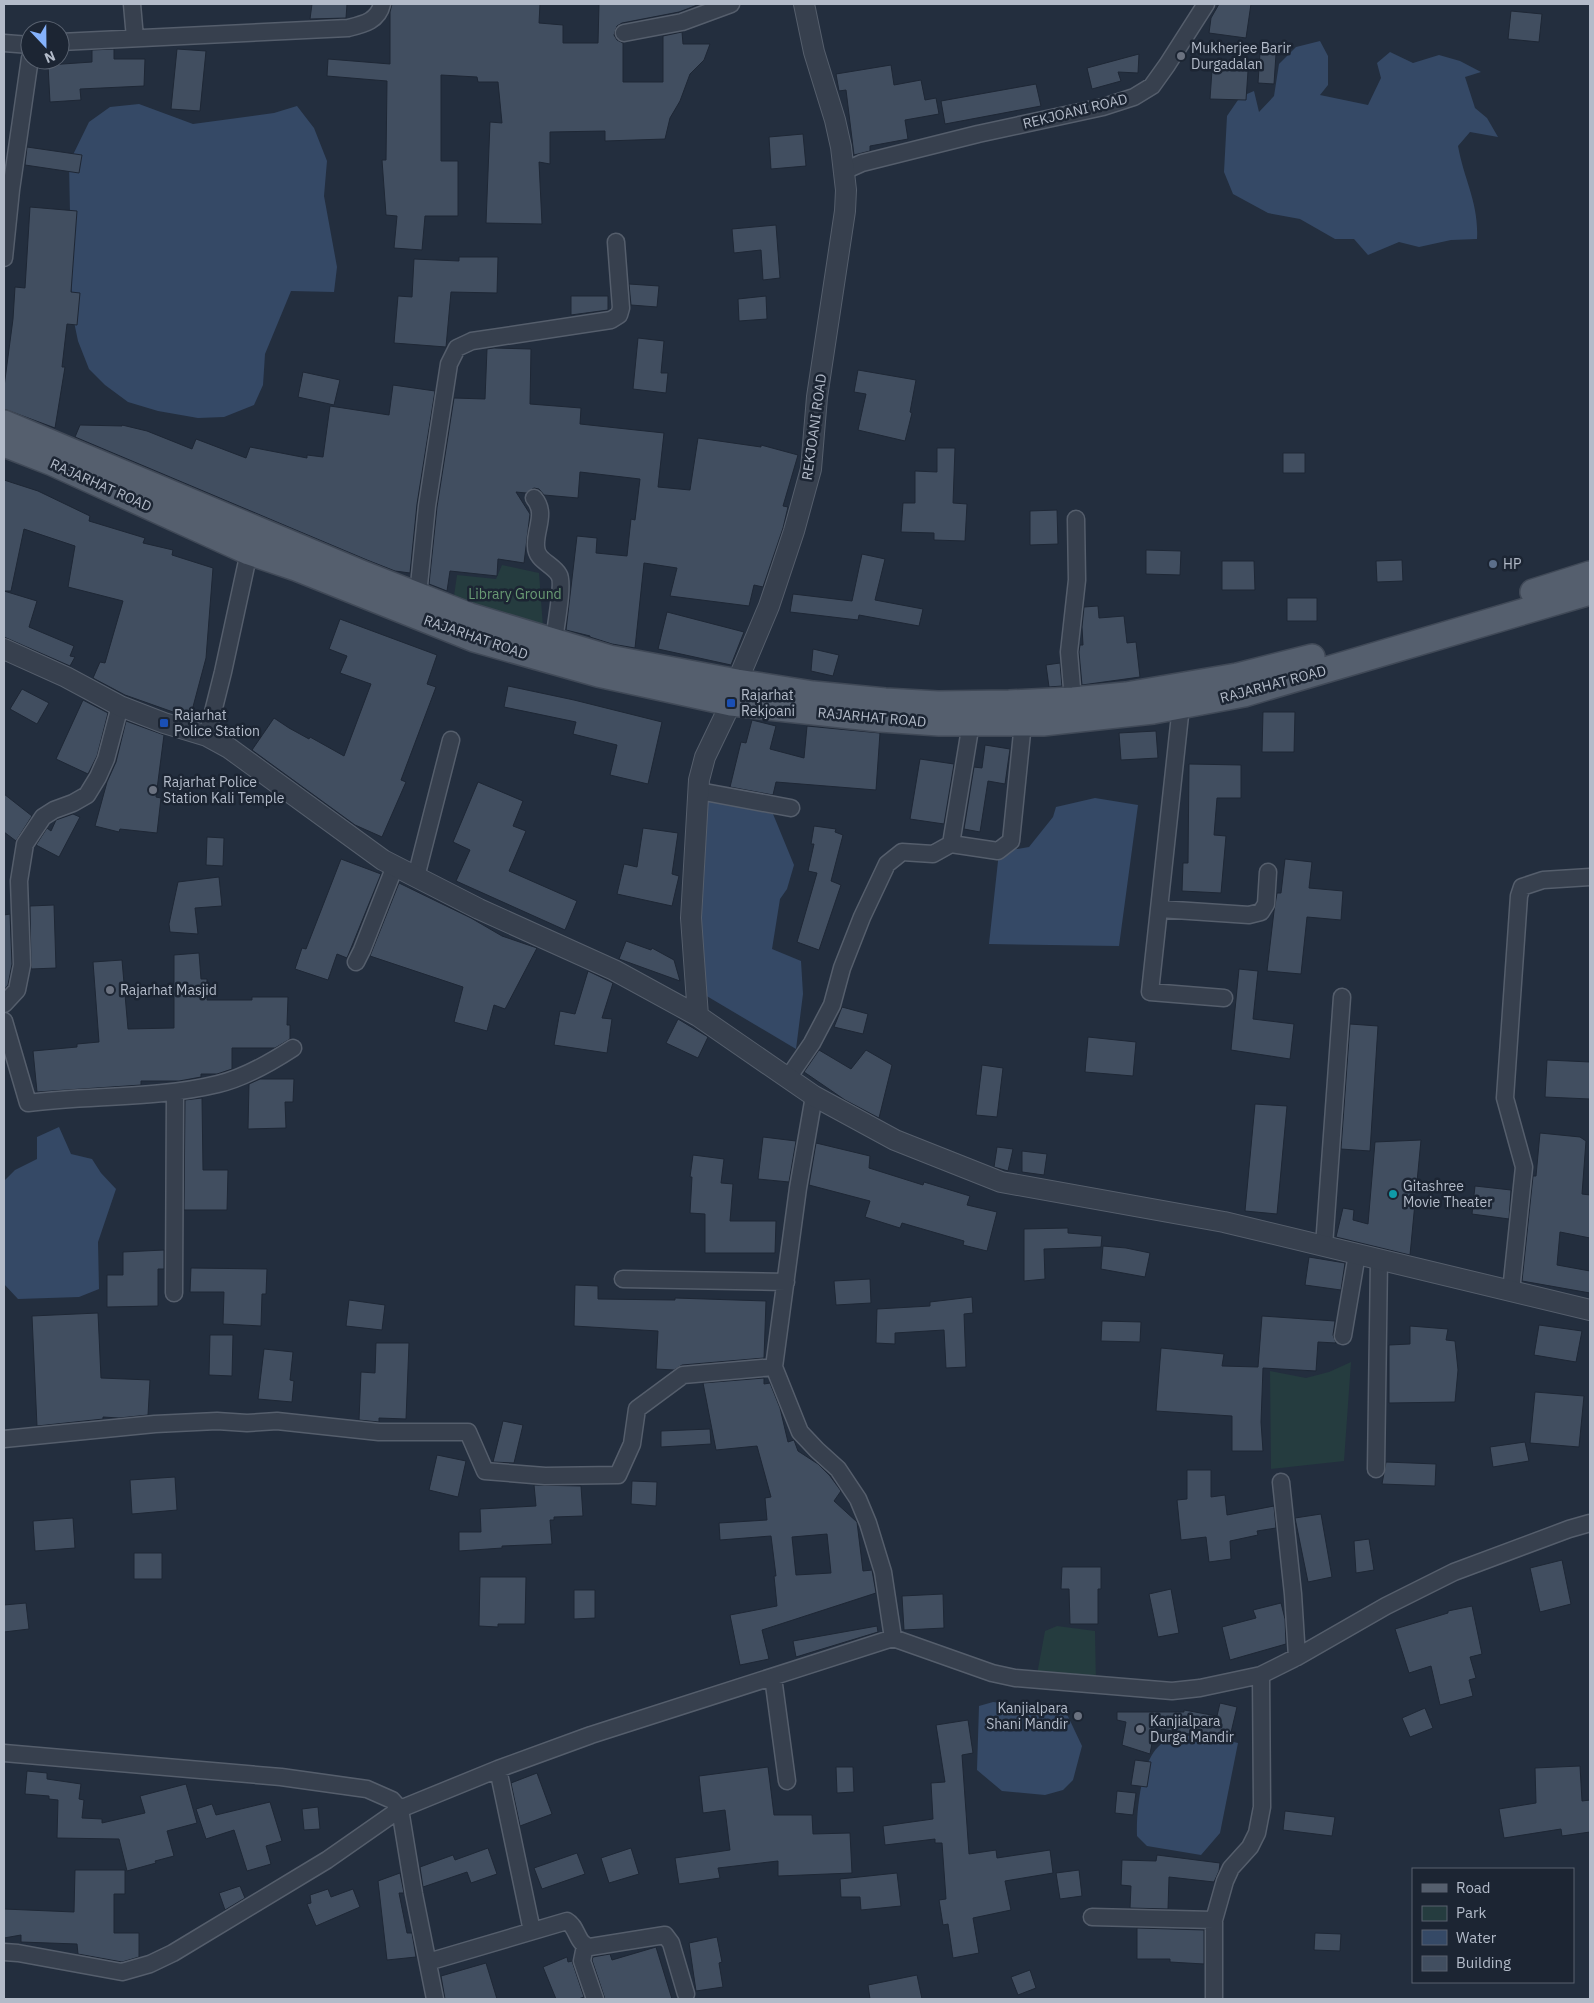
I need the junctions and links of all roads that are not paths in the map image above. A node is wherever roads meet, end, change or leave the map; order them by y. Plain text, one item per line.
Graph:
1 (132, 4) edge
2 (382, 4) edge
3 (731, 4) edge
4 (804, 4) edge
5 (1206, 4) edge
6 (624, 33) dead end
7 (135, 38) junction
8 (70, 41) edge
9 (4, 43) edge
10 (20, 44) edge
11 (28, 70) edge
12 (844, 171) junction
13 (616, 242) dead end
14 (4, 258) edge
15 (4, 423) edge
16 (4, 444) edge
17 (534, 498) dead end
18 (1076, 520) dead end
19 (249, 552) junction
20 (1590, 574) edge
21 (1590, 592) edge
22 (418, 595) junction
23 (554, 641) junction
24 (4, 649) edge
25 (734, 692) junction
26 (1074, 700) junction
27 (120, 706) junction
28 (1181, 706) junction
29 (971, 723) junction
30 (1024, 723) junction
31 (207, 736) junction
32 (451, 740) dead end
33 (699, 791) junction
34 (791, 808) dead end
35 (951, 844) junction
36 (394, 866) junction
37 (1268, 872) dead end
38 (416, 876) junction
39 (1590, 877) edge
40 (1160, 909) junction
41 (356, 962) dead end
42 (1342, 997) dead end
43 (1224, 998) dead end
44 (4, 1004) edge
45 (698, 1016) junction
46 (4, 1021) edge
47 (293, 1048) dead end
48 (788, 1078) junction
49 (175, 1092) junction
50 (814, 1096) junction
51 (1324, 1246) junction
52 (1358, 1254) junction
53 (1379, 1259) junction
54 (623, 1279) dead end
55 (786, 1282) junction
56 (1511, 1291) junction
57 (174, 1293) dead end
58 (1590, 1310) edge
59 (1343, 1336) dead end
60 (774, 1367) junction
61 (4, 1439) edge
62 (1376, 1469) dead end
63 (1281, 1482) dead end
64 (1590, 1524) edge
65 (893, 1638) junction
66 (1297, 1657) junction
67 (1261, 1674) junction
68 (773, 1677) junction
69 (4, 1753) edge
70 (498, 1769) junction
71 (787, 1781) dead end
72 (400, 1809) junction
73 (1092, 1917) dead end
74 (1214, 1920) junction
75 (532, 1931) junction
76 (585, 1946) junction
77 (4, 1952) edge
78 (428, 1962) junction
79 (686, 1994) dead end
80 (435, 1999) edge
81 (595, 1999) edge
82 (1214, 1999) edge

1 - 7 street
2 - 7 street
3 - 6 street
4 - 12 street, REKJOANI ROAD
5 - 12 street, REKJOANI ROAD
7 - 8 street
9 - 10 street
11 - 14 street
12 - 25 street, REKJOANI ROAD
13 - 22 street
15 - 22 main road, RAJARHAT ROAD
16 - 19 main road, RAJARHAT ROAD
17 - 23 street
18 - 26 street
19 - 25 main road, RAJARHAT ROAD
19 - 31 street
20 - 26 main road, RAJARHAT ROAD
21 - 28 main road, RAJARHAT ROAD
22 - 23 main road, RAJARHAT ROAD
23 - 25 main road, RAJARHAT ROAD
24 - 27 street
25 - 26 main road, RAJARHAT ROAD
25 - 29 main road, RAJARHAT ROAD
25 - 33 street, REKJOANI ROAD
27 - 31 street
27 - 44 street
28 - 30 main road, RAJARHAT ROAD
28 - 40 street
29 - 30 main road, RAJARHAT ROAD
29 - 35 street
30 - 35 street
31 - 36 street
32 - 38 street
33 - 34 street
33 - 45 street, REKJOANI ROAD
35 - 48 street
36 - 38 street
36 - 41 street
37 - 40 street
38 - 45 street
39 - 56 street
40 - 43 street
42 - 51 street
45 - 48 street
46 - 49 street
47 - 49 street
48 - 50 street
49 - 57 street
50 - 51 street
50 - 55 street
51 - 52 street
52 - 53 street
52 - 59 street
53 - 56 street
53 - 62 street
54 - 55 street
55 - 60 street
56 - 58 street
60 - 61 street
60 - 65 street
63 - 66 street
64 - 66 street
65 - 67 street
65 - 68 street
66 - 67 street
67 - 74 street
68 - 70 street
68 - 71 street
69 - 72 street
70 - 72 street
70 - 75 street
72 - 77 street
72 - 78 street
73 - 74 street
74 - 82 street
75 - 76 street
75 - 78 street
76 - 79 street
76 - 81 street
78 - 80 street

